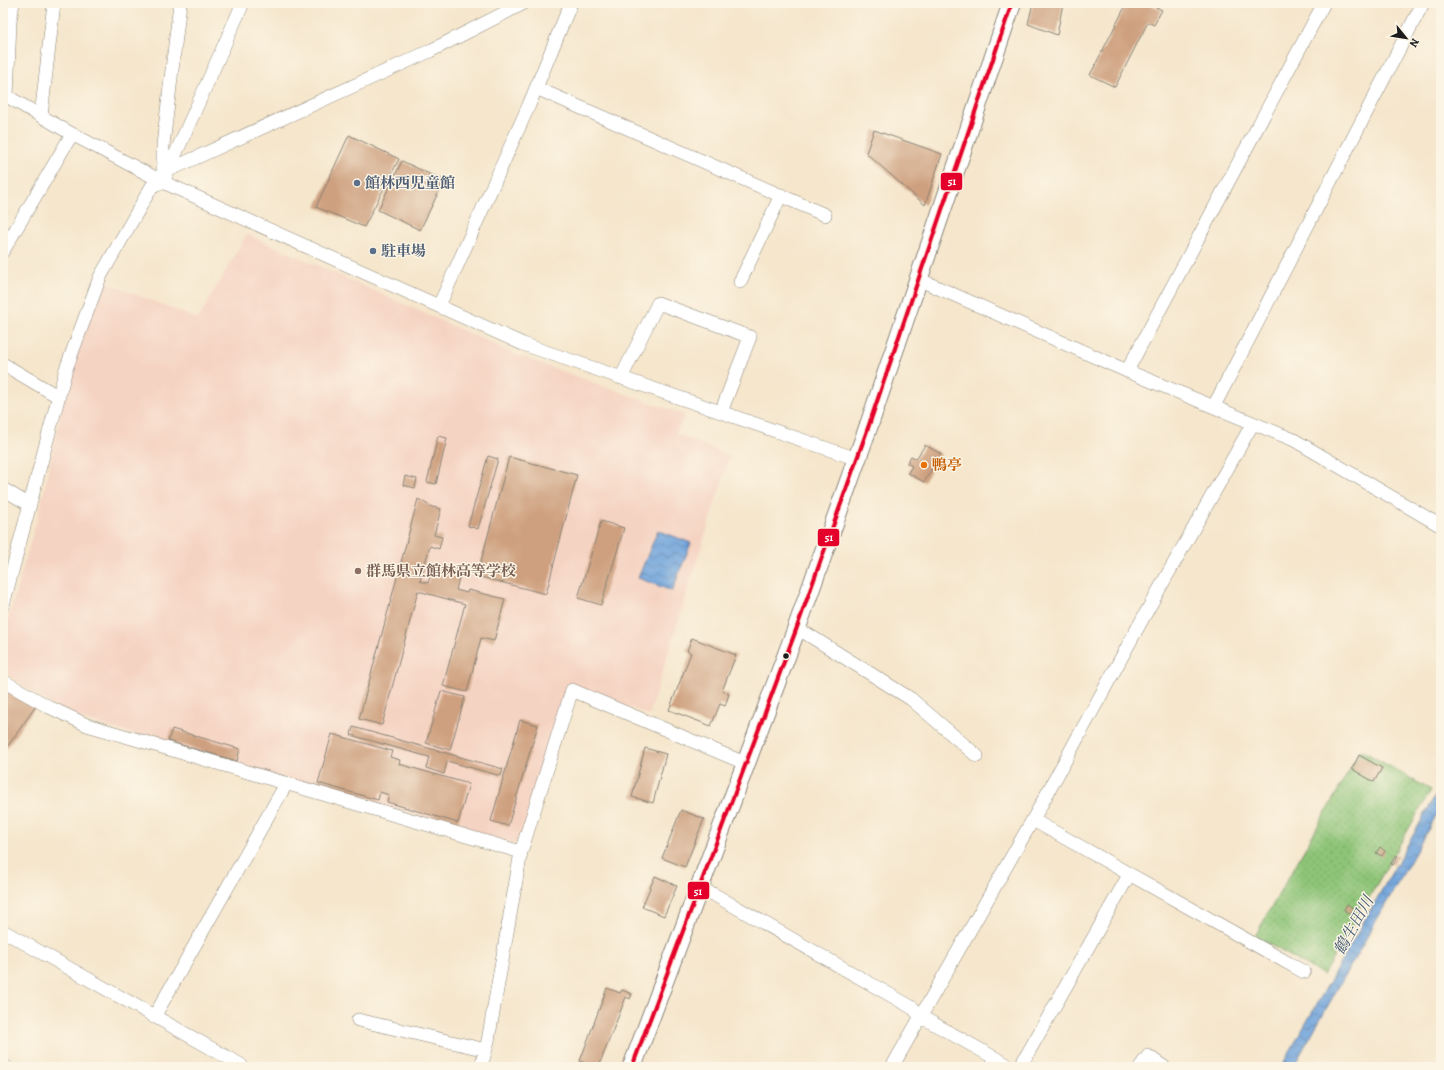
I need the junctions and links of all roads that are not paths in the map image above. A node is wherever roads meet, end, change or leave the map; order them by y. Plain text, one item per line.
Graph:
1 (13, 3) edge
2 (54, 3) edge
3 (180, 3) edge
4 (243, 3) edge
5 (524, 3) edge
6 (572, 3) edge
7 (1012, 3) edge
8 (1324, 3) edge
9 (1423, 3) edge
10 (536, 88) junction
11 (5, 95) edge
12 (41, 116) junction
13 (72, 134) junction
14 (166, 176) junction
15 (781, 195) junction
16 (825, 214) dead end
17 (7, 235) edge
18 (3, 251) edge
19 (918, 279) junction
20 (740, 282) dead end
21 (439, 306) junction
22 (3, 364) edge
23 (1127, 371) junction
24 (622, 378) junction
25 (59, 397) junction
26 (1214, 406) junction
27 (721, 412) junction
28 (1253, 423) junction
29 (857, 459) junction
30 (3, 489) edge
31 (30, 504) junction
32 (1441, 526) edge
33 (3, 605) edge
34 (796, 630) junction
35 (3, 681) edge
36 (977, 756) dead end
37 (747, 764) junction
38 (286, 784) junction
39 (1033, 820) junction
40 (521, 852) junction
41 (1129, 874) junction
42 (698, 888) junction
43 (3, 931) edge
44 (1304, 972) dead end
45 (920, 1016) junction
46 (154, 1017) junction
47 (358, 1020) dead end
48 (486, 1050) junction
49 (3, 1065) edge
50 (242, 1066) edge
51 (6, 1067) edge
52 (481, 1067) edge
53 (632, 1067) edge
54 (892, 1067) edge
55 (1011, 1067) edge
56 (1020, 1067) edge
57 (1140, 1067) edge
58 (1164, 1067) edge

1 - 11 street
2 - 12 street
3 - 14 street
4 - 14 street
5 - 14 street
6 - 10 street
7 - 19 main road
8 - 23 street
9 - 26 street
10 - 15 street
10 - 21 street
11 - 12 street
12 - 13 street
13 - 14 street
13 - 17 street
14 - 21 street
14 - 25 street
15 - 16 street
15 - 20 street
17 - 18 street
19 - 23 street
19 - 29 main road
21 - 24 street
22 - 25 street
23 - 26 street
24 - 27 street
24 - 27 street
25 - 31 street
26 - 28 street
27 - 29 street
28 - 32 street
28 - 39 street
29 - 34 main road
30 - 31 street
31 - 33 street
34 - 36 street
34 - 37 main road
35 - 38 street
37 - 40 street
37 - 42 main road
38 - 40 street
38 - 46 street
39 - 41 street
39 - 45 street
40 - 48 street
41 - 44 street
41 - 56 street
42 - 45 street
42 - 53 main road
43 - 46 street
45 - 54 street
45 - 55 street
46 - 50 street
47 - 48 street
48 - 52 street
49 - 51 street
57 - 58 street

